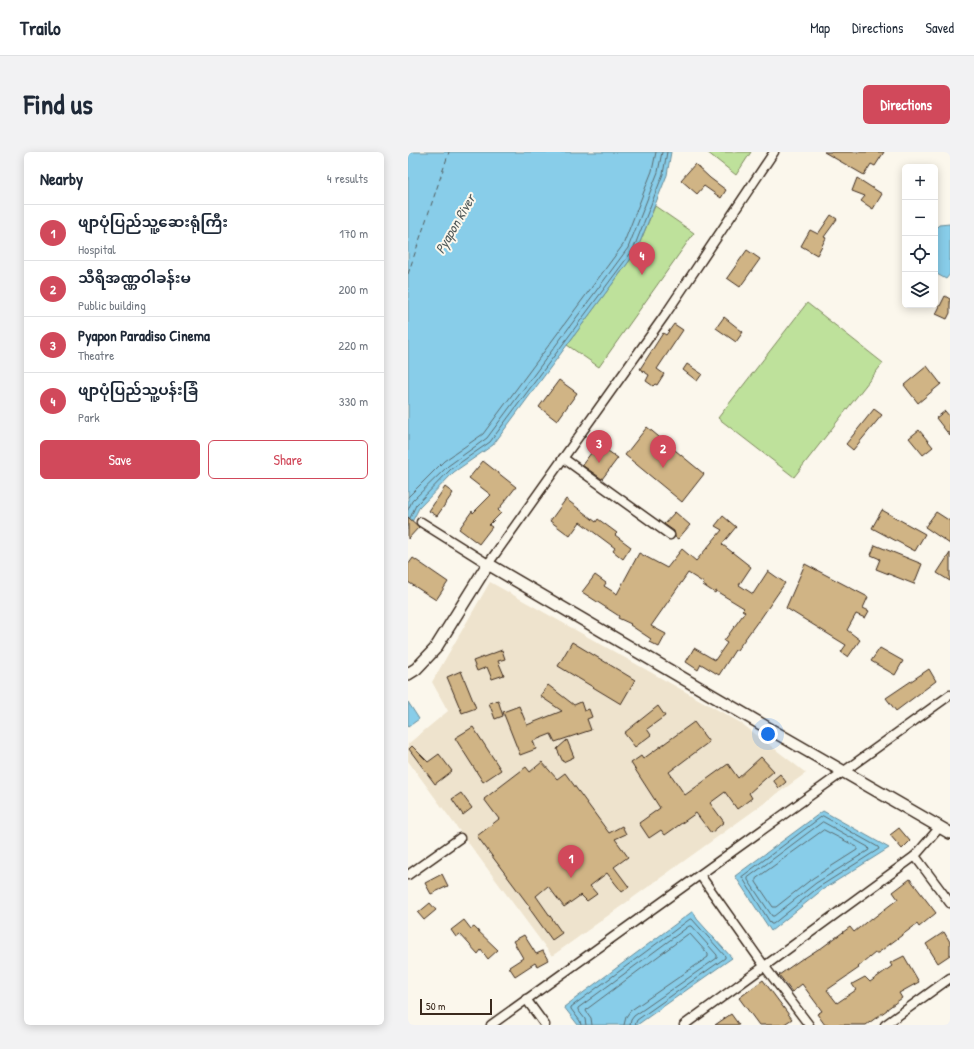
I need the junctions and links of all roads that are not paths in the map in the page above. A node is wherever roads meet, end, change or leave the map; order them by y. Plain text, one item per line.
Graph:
1 (774, 152) edge
2 (564, 458) junction
3 (421, 522) dead end
4 (670, 535) dead end
5 (488, 564) junction
6 (408, 674) edge
7 (950, 695) edge
8 (844, 771) junction
9 (940, 826) junction
10 (950, 833) edge
11 (460, 838) dead end
12 (915, 856) junction
13 (408, 875) edge
14 (700, 875) junction
15 (950, 903) edge
16 (765, 967) junction
17 (950, 978) edge
18 (526, 1000) junction
19 (491, 1025) edge
20 (544, 1025) edge
21 (684, 1025) edge
22 (809, 1025) edge
23 (885, 1025) edge

1 - 2 street
2 - 4 street
2 - 5 street
3 - 5 street
5 - 6 main road
5 - 8 main road
7 - 8 street
8 - 9 main road
8 - 14 street
9 - 10 main road
9 - 12 street
11 - 13 street
12 - 15 street
12 - 16 street
14 - 16 street
14 - 18 street
16 - 21 street
16 - 22 street
17 - 23 street
18 - 19 street
18 - 20 street

